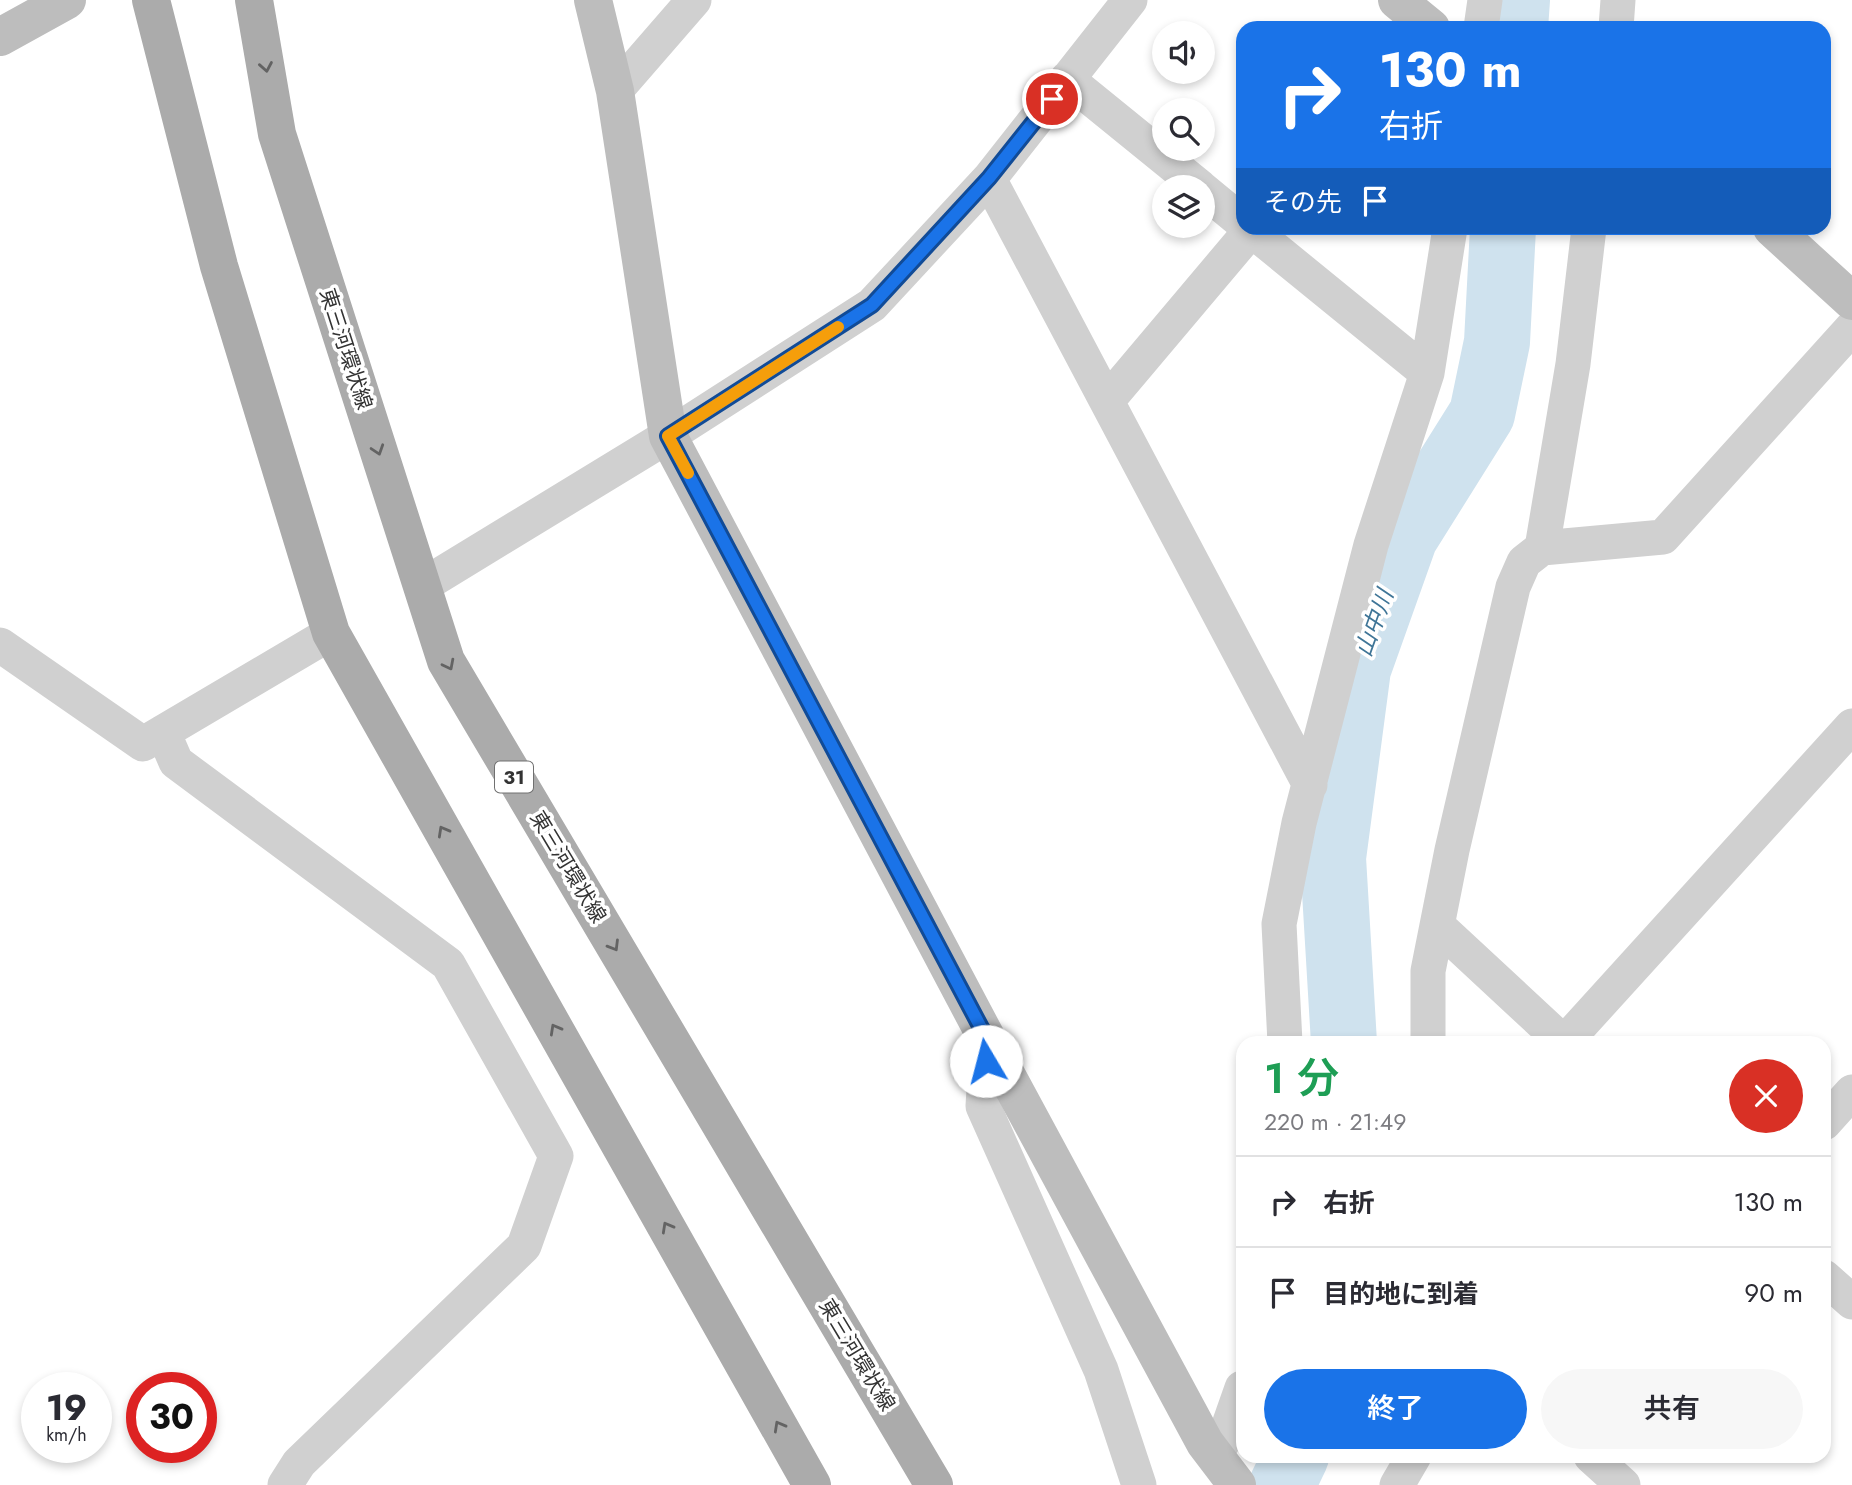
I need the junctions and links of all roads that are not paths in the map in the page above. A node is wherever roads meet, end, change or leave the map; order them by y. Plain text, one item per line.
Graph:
1 (66, 0) edge
2 (151, 0) edge
3 (254, 0) edge
4 (593, 0) edge
5 (694, 0) edge
6 (1130, 0) edge
7 (1396, 0) edge
8 (1485, 0) edge
9 (1618, 0) edge
10 (1422, 21) edge
11 (1482, 21) edge
12 (1616, 21) edge
13 (0, 37) edge
14 (1068, 79) junction
15 (615, 91) junction
16 (1185, 175) edge
17 (989, 178) junction
18 (1215, 199) edge
19 (1236, 216) edge
20 (1241, 235) edge
21 (1259, 235) edge
22 (1449, 235) edge
23 (1588, 235) edge
24 (1780, 235) edge
25 (1852, 301) edge
26 (1852, 328) edge
27 (1427, 373) junction
28 (1107, 401) junction
29 (668, 436) junction
30 (1542, 548) junction
31 (422, 586) junction
32 (331, 633) junction
33 (0, 645) edge
34 (1852, 726) edge
35 (163, 732) junction
36 (1310, 785) junction
37 (1438, 926) junction
38 (1285, 1036) edge
39 (1428, 1036) edge
40 (1556, 1036) edge
41 (1570, 1036) edge
42 (987, 1039) junction
43 (1852, 1092) edge
44 (1831, 1115) edge
45 (1831, 1283) edge
46 (1852, 1302) edge
47 (1236, 1405) edge
48 (1214, 1454) junction
49 (1410, 1463) edge
50 (1599, 1463) edge
51 (285, 1485) edge
52 (812, 1485) edge
53 (934, 1485) edge
54 (1139, 1485) edge
55 (1237, 1485) edge
56 (1397, 1485) edge
57 (1623, 1485) edge

1 - 13 street
2 - 32 main road
3 -> 31 main road, 東三河環状線 / 31
4 - 15 street
5 - 15 street
6 - 14 street
7 - 10 street
8 - 11 street
9 - 12 street
14 - 16 street
14 - 17 street
15 - 29 street
17 - 28 street
17 - 29 street
18 - 19 street
20 - 28 street
21 - 27 street
22 - 27 street
23 - 30 street
24 - 25 street
26 - 30 street
27 - 36 street
28 - 36 street
29 - 31 street
29 - 42 street
30 - 37 street
31 -> 53 main road, 東三河環状線 / 31
32 - 35 street
52 -> 32 main road
33 - 35 street
34 - 41 street
35 - 51 street
36 - 38 street
37 - 39 street
37 - 40 street
42 - 48 street
42 - 54 street
43 - 44 street
45 - 46 street
47 - 48 street
48 - 55 street
49 - 56 street
50 - 57 street

